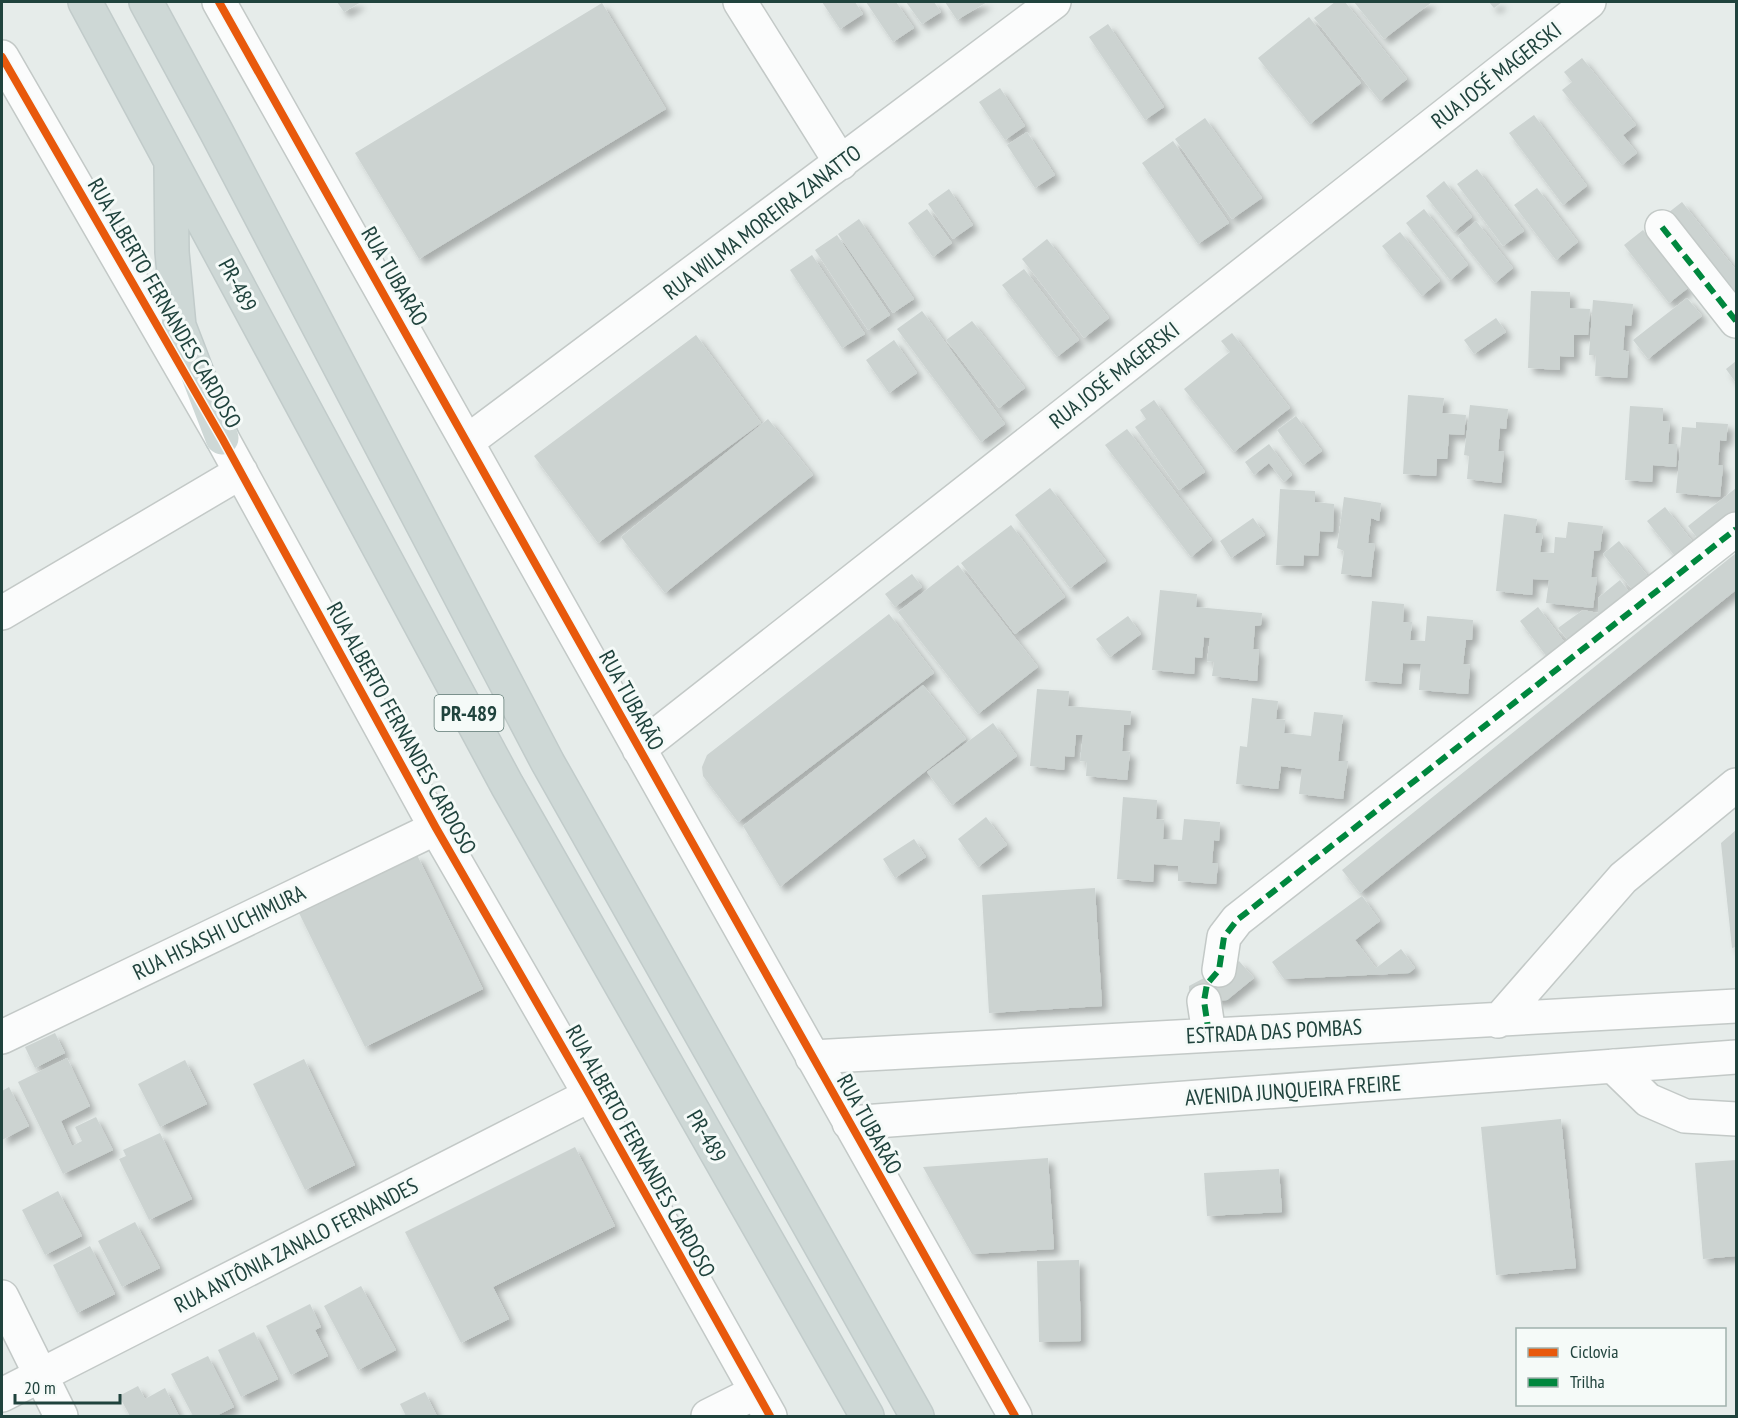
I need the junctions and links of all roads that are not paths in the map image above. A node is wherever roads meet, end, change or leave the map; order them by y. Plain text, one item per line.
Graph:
1 (85, 2) edge
2 (146, 2) edge
3 (219, 2) edge
4 (740, 2) edge
5 (1054, 2) edge
6 (1589, 2) edge
7 (2, 57) edge
8 (171, 162) junction
9 (841, 163) junction
10 (1662, 227) dead end
11 (1737, 321) edge
12 (222, 438) junction
13 (468, 441) junction
14 (241, 472) junction
15 (1737, 529) edge
16 (2, 613) edge
17 (639, 749) junction
18 (1737, 786) edge
19 (436, 828) junction
20 (1219, 970) dead end
21 (1204, 1001) dead end
22 (1737, 1006) edge
23 (1498, 1021) junction
24 (1209, 1034) junction
25 (2, 1037) edge
26 (812, 1057) junction
27 (1737, 1057) edge
28 (1613, 1066) junction
29 (590, 1095) junction
30 (1737, 1119) edge
31 (849, 1123) junction
32 (2, 1297) edge
33 (40, 1375) junction
34 (2, 1395) edge
35 (763, 1404) edge
36 (61, 1416) edge
37 (708, 1416) edge
38 (867, 1416) edge
39 (917, 1416) edge
40 (1015, 1416) edge

1 - 8 main road, PR-489 / PR-489
2 - 39 main road, PR-489 / PR-489
3 - 13 street, RUA TUBARÃO
4 - 9 street
5 - 9 street, RUA WILMA MOREIRA ZANATTO
6 - 17 street, RUA JOSÉ MAGERSKI
7 - 12 street, RUA ALBERTO FERNANDES CARDOSO
8 - 12 main road
8 - 38 main road, PR-489 / PR-489
9 - 13 street, RUA WILMA MOREIRA ZANATTO
10 - 11 street
12 - 14 street, RUA ALBERTO FERNANDES CARDOSO
13 - 17 street, RUA TUBARÃO
14 - 16 street
14 - 19 street, RUA ALBERTO FERNANDES CARDOSO
15 - 20 street
17 - 26 street, RUA TUBARÃO
18 - 23 street
19 - 25 street, RUA HISASHI UCHIMURA
19 - 29 street, RUA ALBERTO FERNANDES CARDOSO
21 - 24 street
22 - 23 street, ESTRADA DAS POMBAS
23 - 24 street, ESTRADA DAS POMBAS
24 - 26 street, ESTRADA DAS POMBAS
26 - 31 street, RUA TUBARÃO
27 - 28 street, AVENIDA JUNQUEIRA FREIRE
28 - 30 street
28 - 31 street, AVENIDA JUNQUEIRA FREIRE
29 - 33 street, RUA ANTÔNIA ZANALO FERNANDES
29 - 35 street, RUA ALBERTO FERNANDES CARDOSO
31 - 40 street, RUA TUBARÃO
32 - 33 street
33 - 34 street, RUA ANTÔNIA ZANALO FERNANDES
33 - 36 street
35 - 37 street

